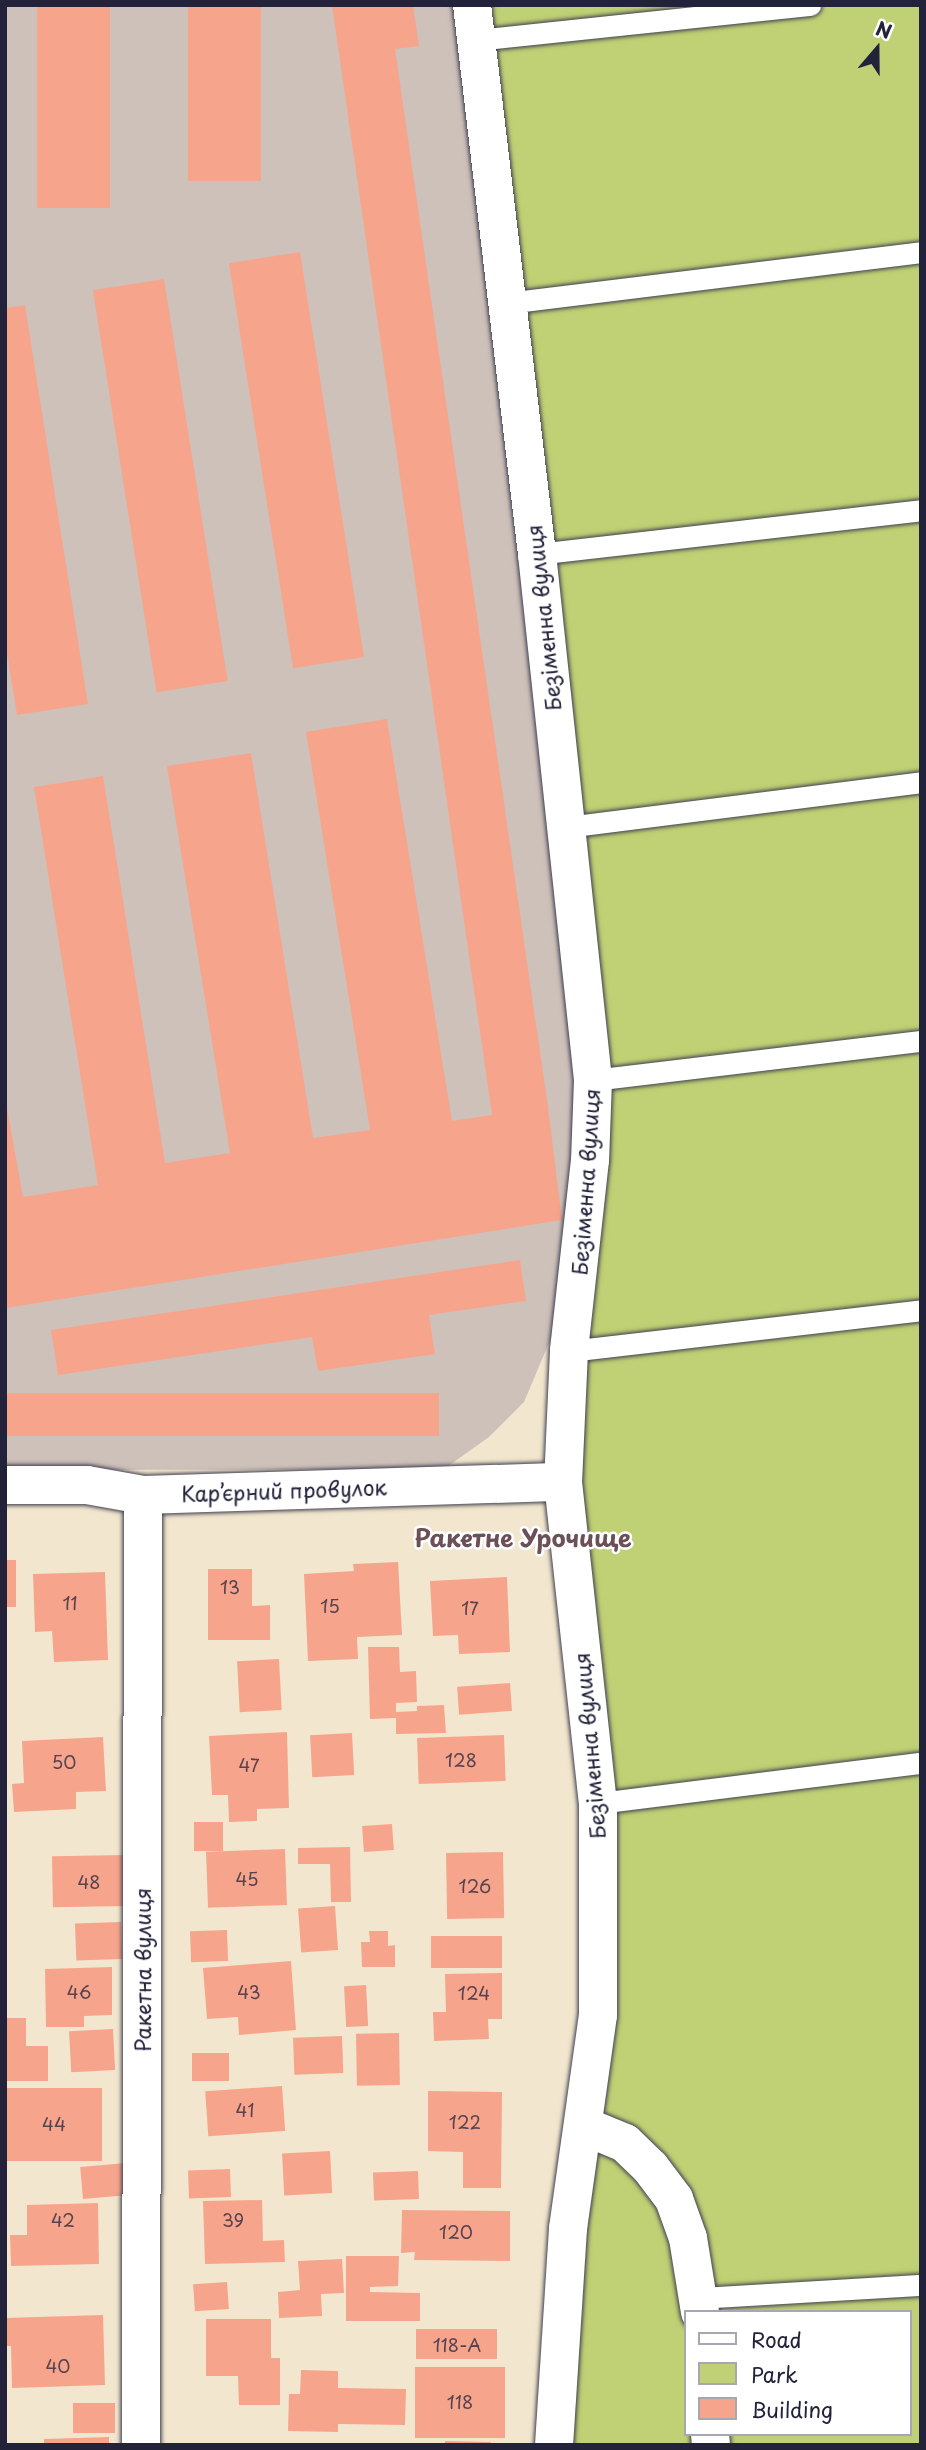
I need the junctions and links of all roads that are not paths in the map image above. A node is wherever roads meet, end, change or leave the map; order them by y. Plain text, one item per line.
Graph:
1 (810, 5) edge
2 (474, 22) edge
3 (921, 252) edge
4 (507, 303) junction
5 (921, 510) edge
6 (537, 554) junction
7 (921, 782) edge
8 (566, 827) junction
9 (921, 1041) edge
10 (593, 1080) junction
11 (921, 1310) edge
12 (569, 1351) junction
13 (563, 1482) junction
14 (5, 1485) edge
15 (143, 1494) junction
16 (921, 1763) edge
17 (598, 1803) junction
18 (584, 2126) junction
19 (921, 2285) edge
20 (699, 2305) edge
21 (141, 2445) edge
22 (554, 2445) edge

1 - 2 lane
2 - 4 street, Безіменна вулиця
3 - 4 lane
4 - 6 street, Безіменна вулиця
5 - 6 lane
6 - 8 street, Безіменна вулиця
7 - 8 lane
8 - 10 street, Безіменна вулиця
9 - 10 lane
10 - 12 street, Безіменна вулиця
11 - 12 lane
12 - 13 street, Безіменна вулиця
13 - 15 street, Карʼєрний провулок
13 - 17 street, Безіменна вулиця
14 - 15 street, Карʼєрний провулок
15 - 21 street, Ракетна вулиця
16 - 17 lane
17 - 18 street, Безіменна вулиця
18 - 20 street
18 - 22 street, Безіменна вулиця
19 - 20 lane

